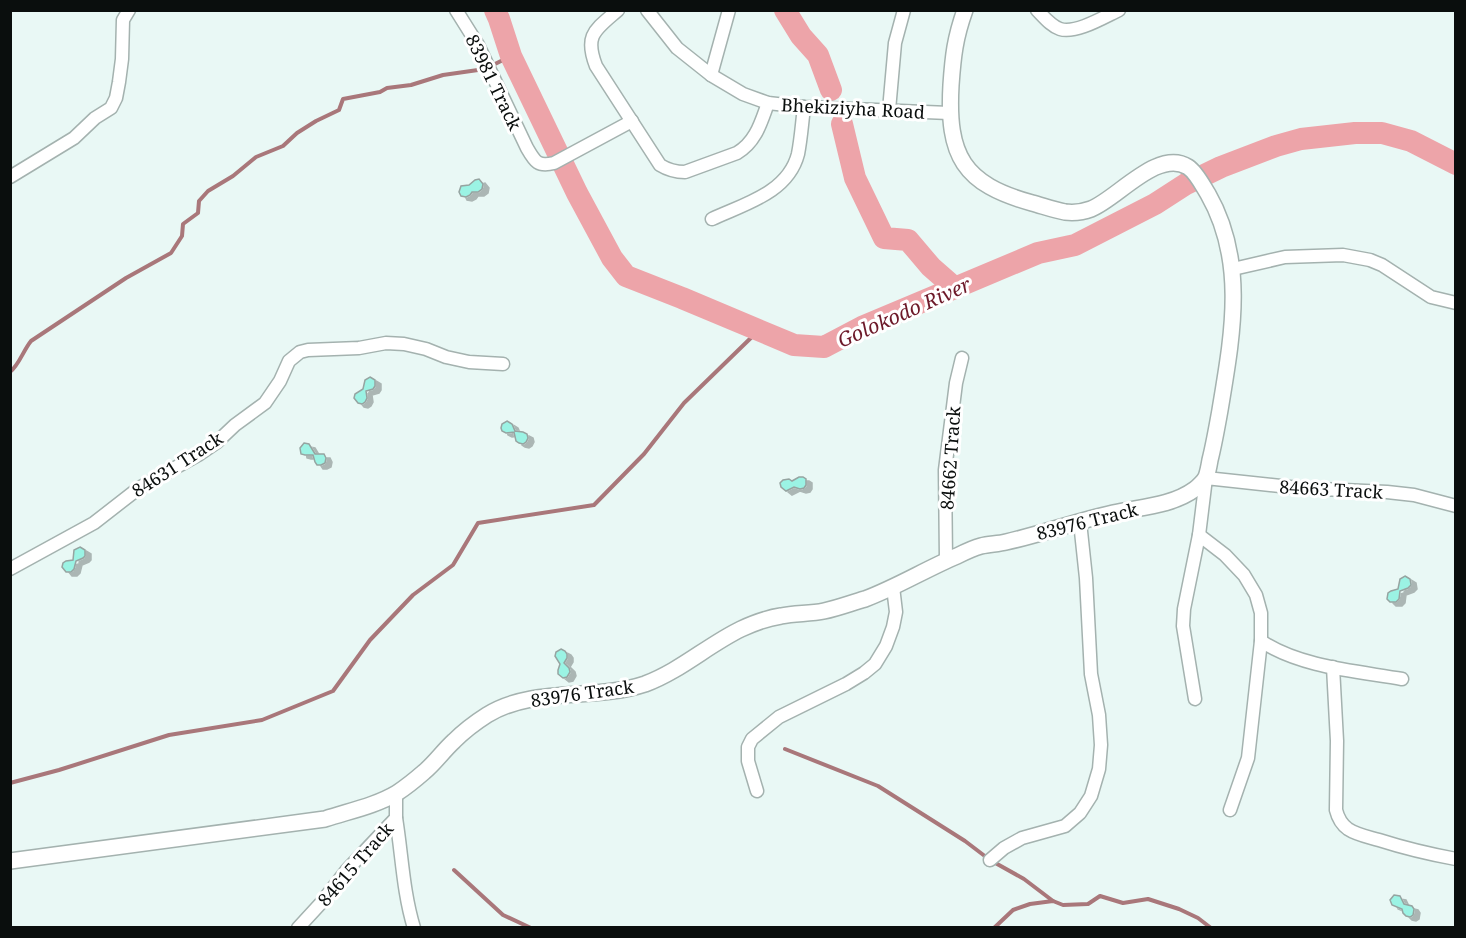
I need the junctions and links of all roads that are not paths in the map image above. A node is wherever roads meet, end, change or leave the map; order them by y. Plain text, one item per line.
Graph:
1 (129, 10) edge
2 (456, 10) edge
3 (618, 10) edge
4 (647, 10) edge
5 (729, 10) edge
6 (904, 10) edge
7 (965, 10) edge
8 (1037, 10) edge
9 (1119, 10) edge
10 (711, 75) junction
11 (768, 103) junction
12 (804, 107) junction
13 (889, 110) junction
14 (949, 113) junction
15 (632, 121) junction
16 (10, 177) edge
17 (712, 219) dead end
18 (1233, 269) junction
19 (1455, 303) edge
20 (962, 357) dead end
21 (503, 364) dead end
22 (1206, 478) junction
23 (1455, 506) edge
24 (1080, 522) junction
25 (1199, 535) junction
26 (946, 560) junction
27 (10, 569) edge
28 (892, 587) junction
29 (1261, 641) junction
30 (1333, 668) junction
31 (1402, 679) dead end
32 (1195, 699) dead end
33 (757, 791) dead end
34 (396, 793) junction
35 (1230, 810) dead end
36 (396, 818) junction
37 (990, 860) dead end
38 (1455, 860) edge
39 (10, 861) edge
40 (298, 927) edge
41 (414, 927) edge

1 - 16 street
2 - 15 street, 83981 Track
3 - 15 street
4 - 10 street, Bhekiziyha Road
5 - 10 street
6 - 13 street
7 - 14 street
8 - 9 street
10 - 11 street, Bhekiziyha Road
11 - 12 street, Bhekiziyha Road
11 - 15 street
12 - 13 street, Bhekiziyha Road
12 - 17 street
13 - 14 street, Bhekiziyha Road
14 - 18 street
18 - 19 street
18 - 22 street
20 - 26 street, 84662 Track
21 - 27 street, 84631 Track
22 - 23 street, 84663 Track
22 - 24 street, 83976 Track
22 - 25 street
24 - 26 street, 83976 Track
24 - 37 street
25 - 29 street
25 - 32 street
26 - 28 street, 83976 Track
28 - 33 street
28 - 34 street, 83976 Track
29 - 30 street
29 - 35 street
30 - 31 street
30 - 38 street
34 - 36 street, 84615 Track
34 - 39 street, 83976 Track
36 - 40 street, 84615 Track
36 - 41 street

